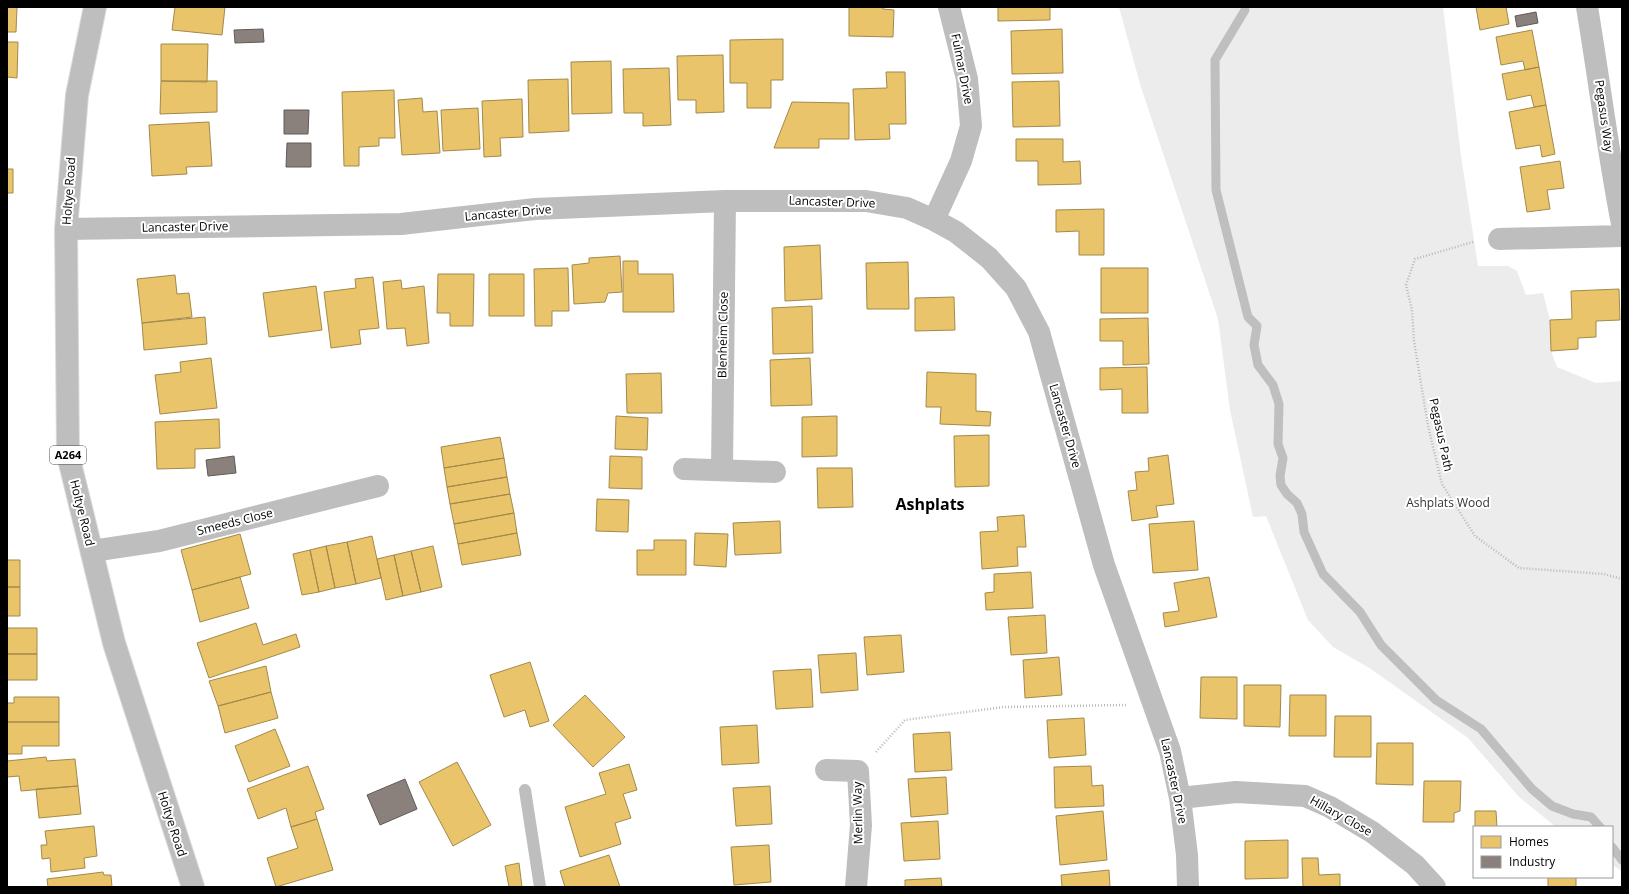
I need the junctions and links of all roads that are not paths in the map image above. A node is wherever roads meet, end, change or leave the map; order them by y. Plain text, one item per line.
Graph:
1 (95, 7) edge
2 (949, 7) edge
3 (1586, 7) edge
4 (725, 201) junction
5 (934, 220) junction
6 (1622, 224) edge
7 (66, 229) junction
8 (1622, 236) edge
9 (1499, 239) road end
10 (684, 469) dead end
11 (722, 470) junction
12 (775, 472) dead end
13 (378, 486) dead end
14 (92, 551) junction
15 (826, 770) dead end
16 (525, 790) dead end
17 (1180, 798) junction
18 (192, 887) edge
19 (540, 887) edge
20 (856, 887) edge
21 (1188, 887) edge
22 (1435, 887) edge

1 - 7 street, Holtye Road / A264
2 - 5 street, Fulmar Drive
3 - 6 street, Pegasus Way
4 - 5 street, Lancaster Drive
4 - 7 street, Lancaster Drive
4 - 11 street, Blenheim Close
5 - 17 street, Lancaster Drive
7 - 14 street, Holtye Road / A264
8 - 9 street
10 - 11 street
11 - 12 street
13 - 14 street, Smeeds Close
14 - 18 street, Holtye Road / A264
15 - 20 street, Merlin Way
16 - 19 lane
17 - 21 street, Lancaster Drive
17 - 22 street, Hillary Close

